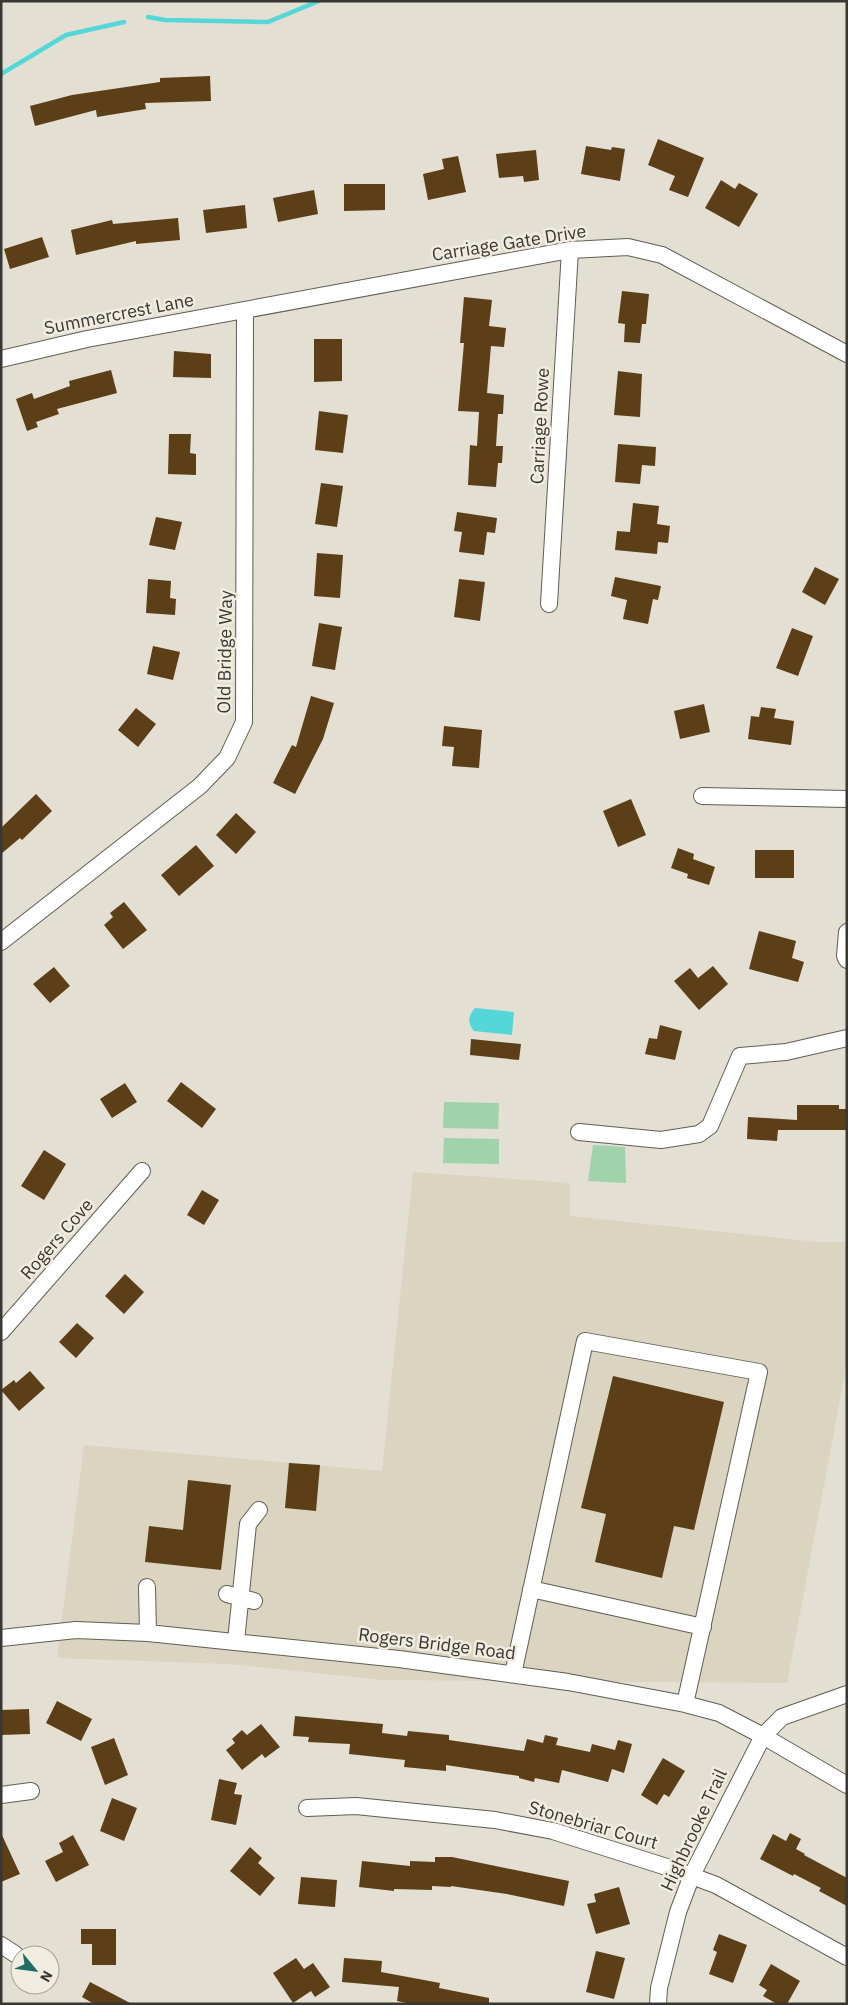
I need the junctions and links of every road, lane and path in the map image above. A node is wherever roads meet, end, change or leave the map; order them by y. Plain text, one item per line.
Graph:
1 (570, 250) junction
2 (245, 310) junction
3 (847, 354) edge
4 (1, 360) edge
5 (549, 604) dead end
6 (702, 796) dead end
7 (847, 799) edge
8 (847, 932) edge
9 (1, 942) edge
10 (847, 960) edge
11 (847, 1038) edge
12 (579, 1132) dead end
13 (142, 1171) dead end
14 (1, 1332) edge
15 (259, 1510) dead end
16 (147, 1587) dead end
17 (531, 1588) junction
18 (703, 1627) junction
19 (148, 1633) junction
20 (1, 1638) edge
21 (236, 1641) junction
22 (512, 1674) junction
23 (847, 1694) edge
24 (685, 1704) junction
25 (763, 1736) junction
26 (847, 1785) edge
27 (31, 1791) dead end
28 (1, 1795) edge
29 (307, 1808) dead end
30 (692, 1875) junction
31 (847, 1956) edge
32 (658, 2004) edge

1 - 2 street, Carriage Gate Drive
1 - 3 street, Carriage Gate Drive
1 - 5 street, Carriage Rowe
2 - 4 street, Summercrest Lane
2 - 9 street, Old Bridge Way
6 - 7 street
8 - 10 street
11 - 12 street
13 - 14 street, Rogers Cove
15 - 21 street
16 - 19 street
17 - 18 street
17 - 18 street
17 - 22 street
18 - 24 street
19 - 20 street, Rogers Bridge Road
19 - 21 street, Rogers Bridge Road
21 - 22 street, Rogers Bridge Road
22 - 24 street, Rogers Bridge Road
23 - 25 street, Highbrooke Trail
24 - 25 street, Rogers Bridge Road
25 - 26 street, Rogers Bridge Road
25 - 30 street, Highbrooke Trail
27 - 28 street
29 - 30 street, Stonebriar Court
30 - 31 street, Stonebriar Court
30 - 32 street, Highbrooke Trail

